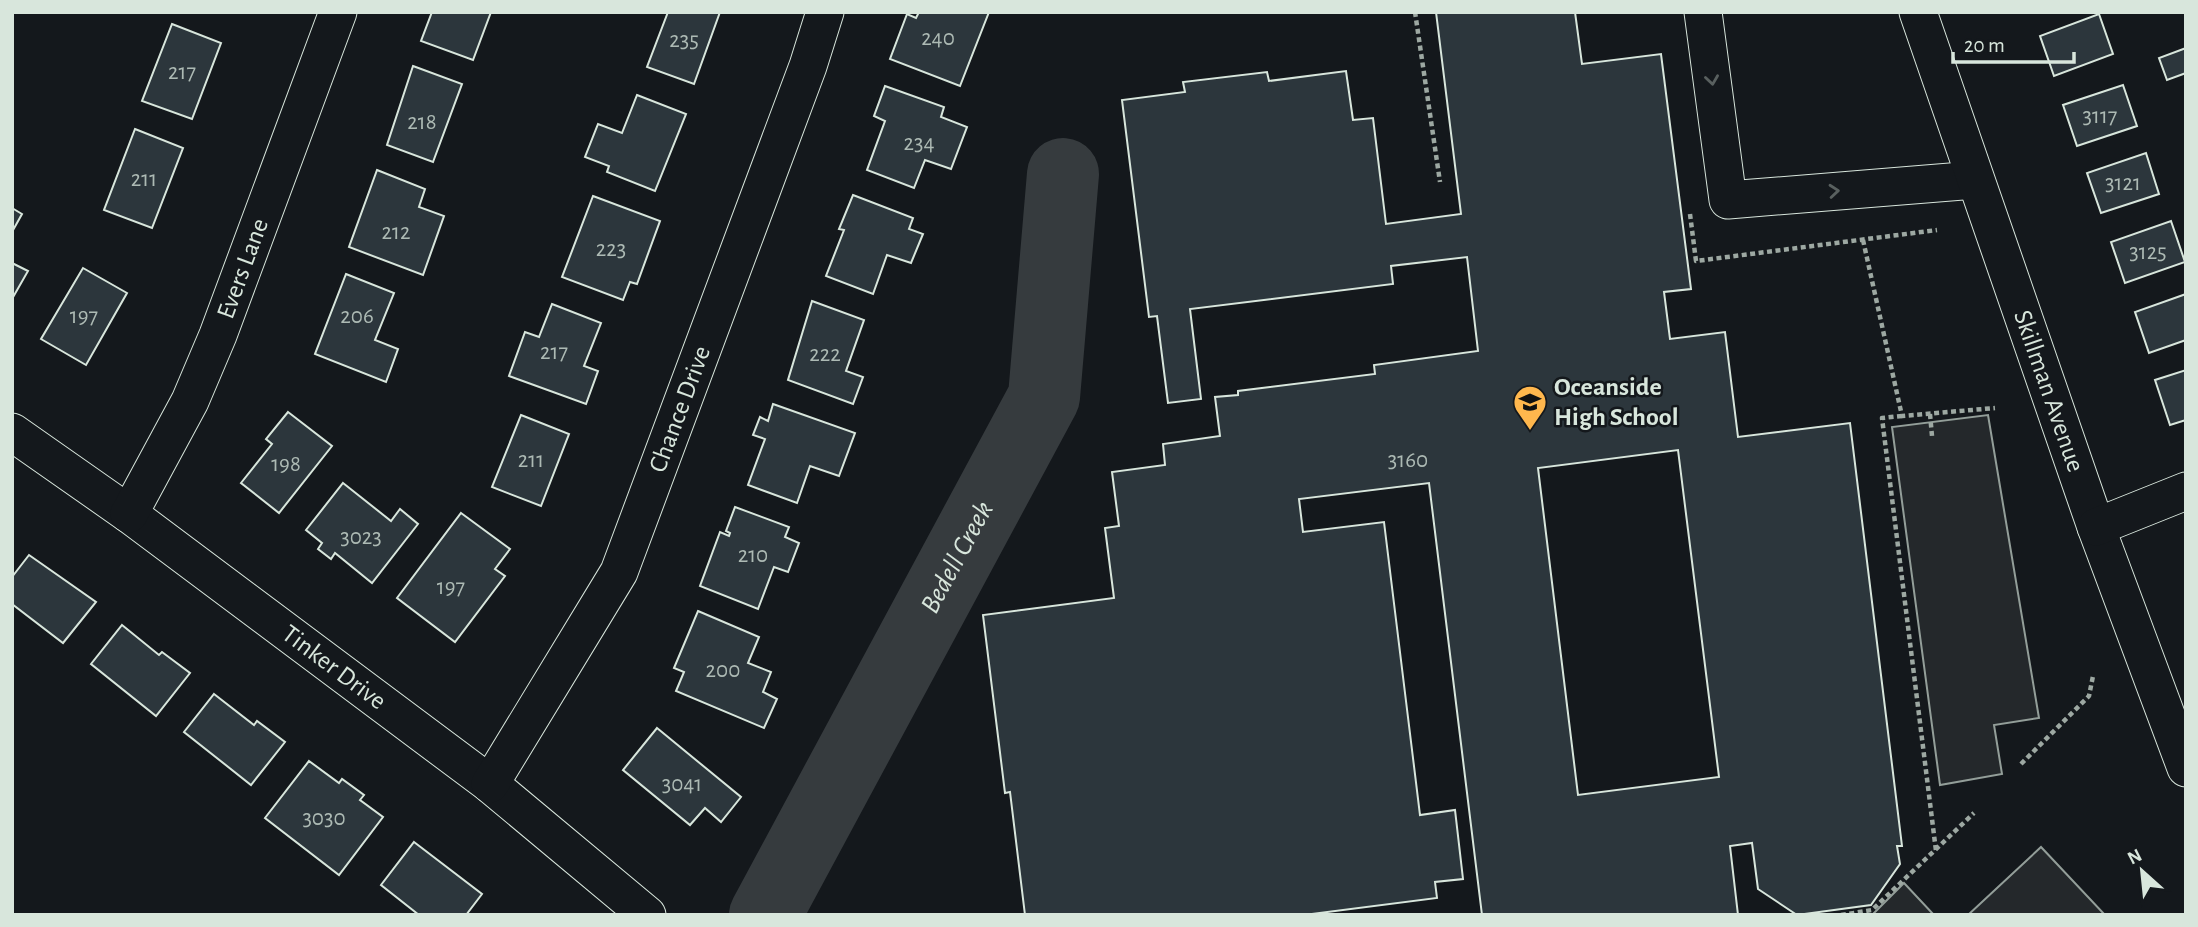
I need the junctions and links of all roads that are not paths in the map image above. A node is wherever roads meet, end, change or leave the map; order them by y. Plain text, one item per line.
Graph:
1 (338, 12) edge
2 (825, 12) edge
3 (1703, 12) edge
4 (1917, 12) edge
5 (1975, 180) junction
6 (12, 432) edge
7 (2186, 491) edge
8 (129, 514) junction
9 (2096, 527) junction
10 (2186, 768) edge
11 (490, 784) junction
12 (647, 915) edge

1 - 8 street, Evers Lane
2 - 11 street, Chance Drive
3 -> 5 street
4 - 5 street, Skillman Avenue
5 - 9 street, Skillman Avenue
6 - 8 street, Tinker Drive
7 - 9 street
8 - 11 street, Tinker Drive
9 - 10 street, Skillman Avenue
11 - 12 street, Tinker Drive

